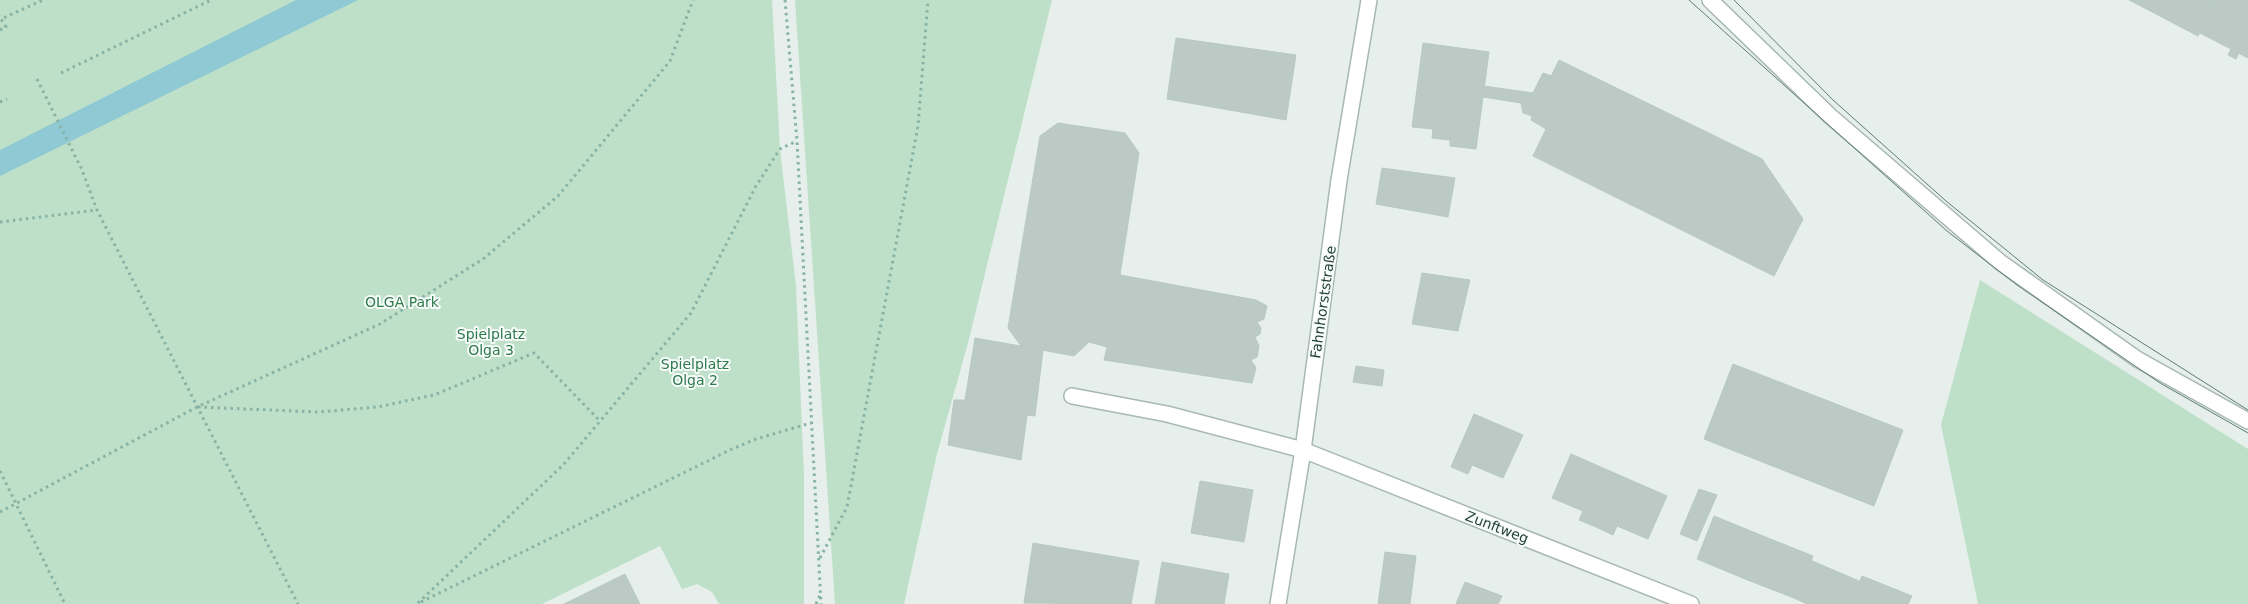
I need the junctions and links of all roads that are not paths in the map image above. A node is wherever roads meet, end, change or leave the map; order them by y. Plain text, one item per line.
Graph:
1 (1369, 0) edge
2 (1710, 0) edge
3 (1072, 396) dead end
4 (2248, 421) edge
5 (1303, 450) junction
6 (1278, 604) edge
7 (1691, 604) edge

1 - 5 street, Fahnhorststraße
2 - 4 street
3 - 5 street, Zunftweg
5 - 6 street, Fahnhorststraße
5 - 7 street, Zunftweg

